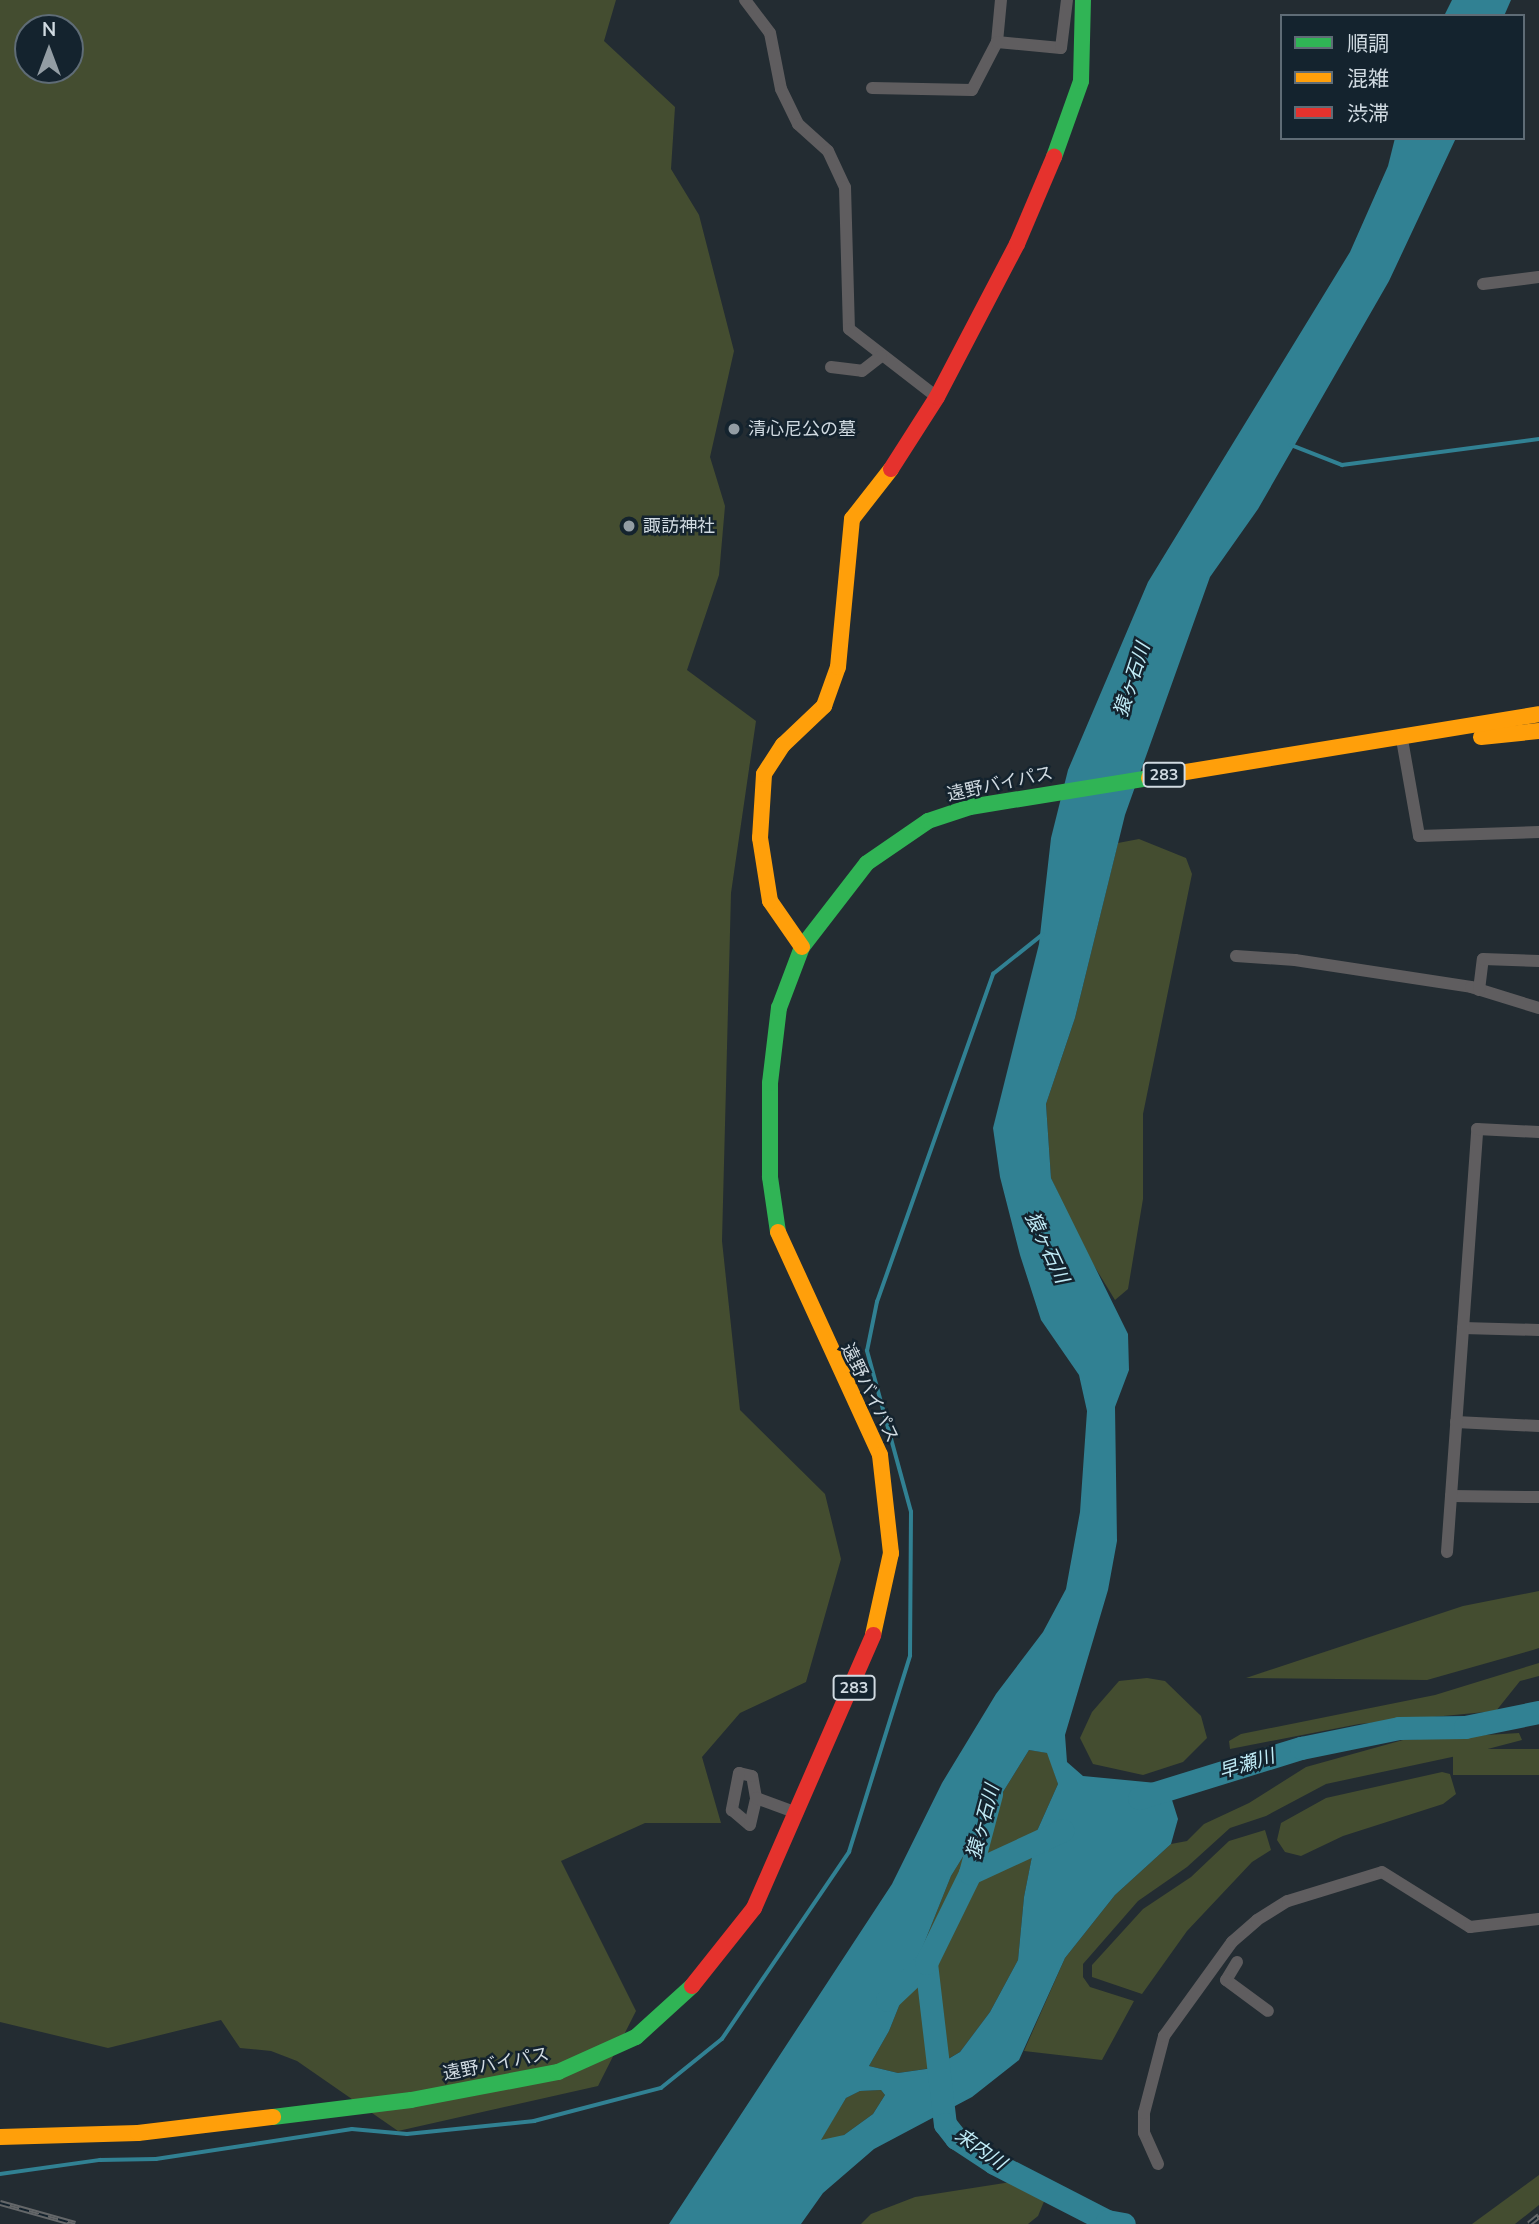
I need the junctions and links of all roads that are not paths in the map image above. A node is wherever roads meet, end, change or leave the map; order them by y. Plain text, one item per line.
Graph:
1 (745, 0) edge
2 (1001, 0) edge
3 (1067, 0) edge
4 (1083, 0) edge
5 (997, 42) junction
6 (872, 88) dead end
7 (1539, 277) edge
8 (1483, 284) dead end
9 (881, 356) junction
10 (831, 367) dead end
11 (937, 397) junction
12 (1539, 714) edge
13 (1539, 731) edge
14 (1403, 745) junction
15 (1294, 756) junction
16 (1539, 832) edge
17 (802, 947) junction
18 (1236, 956) dead end
19 (1539, 961) edge
20 (1479, 990) junction
21 (1539, 1008) edge
22 (1539, 1132) edge
23 (1463, 1328) junction
24 (1539, 1330) edge
25 (1456, 1422) junction
26 (1539, 1426) edge
27 (1451, 1496) junction
28 (1539, 1497) edge
29 (1447, 1552) dead end
30 (756, 1798) dead end
31 (797, 1813) junction
32 (1539, 1919) edge
33 (1237, 1962) dead end
34 (1268, 2011) dead end
35 (0, 2137) edge
36 (1158, 2164) dead end

1 - 9 street
2 - 5 street
3 - 5 street
4 - 11 main road
5 - 6 street
7 - 8 street
9 - 10 street
9 - 11 street
11 - 17 main road
12 - 15 main road, 遠野バイパス / 283
13 - 14 main road, 遠野バイパス / 283
14 - 15 main road, 遠野バイパス / 283
14 - 16 street
15 - 17 main road, 遠野バイパス / 283
17 - 31 main road, 遠野バイパス / 283
18 - 20 street
19 - 20 street
20 - 21 street
22 - 23 street
23 - 24 street
23 - 25 street
25 - 26 street
25 - 27 street
27 - 28 street
27 - 29 street
30 - 31 street
31 - 35 main road, 遠野バイパス / 283
32 - 36 street
33 - 34 street

